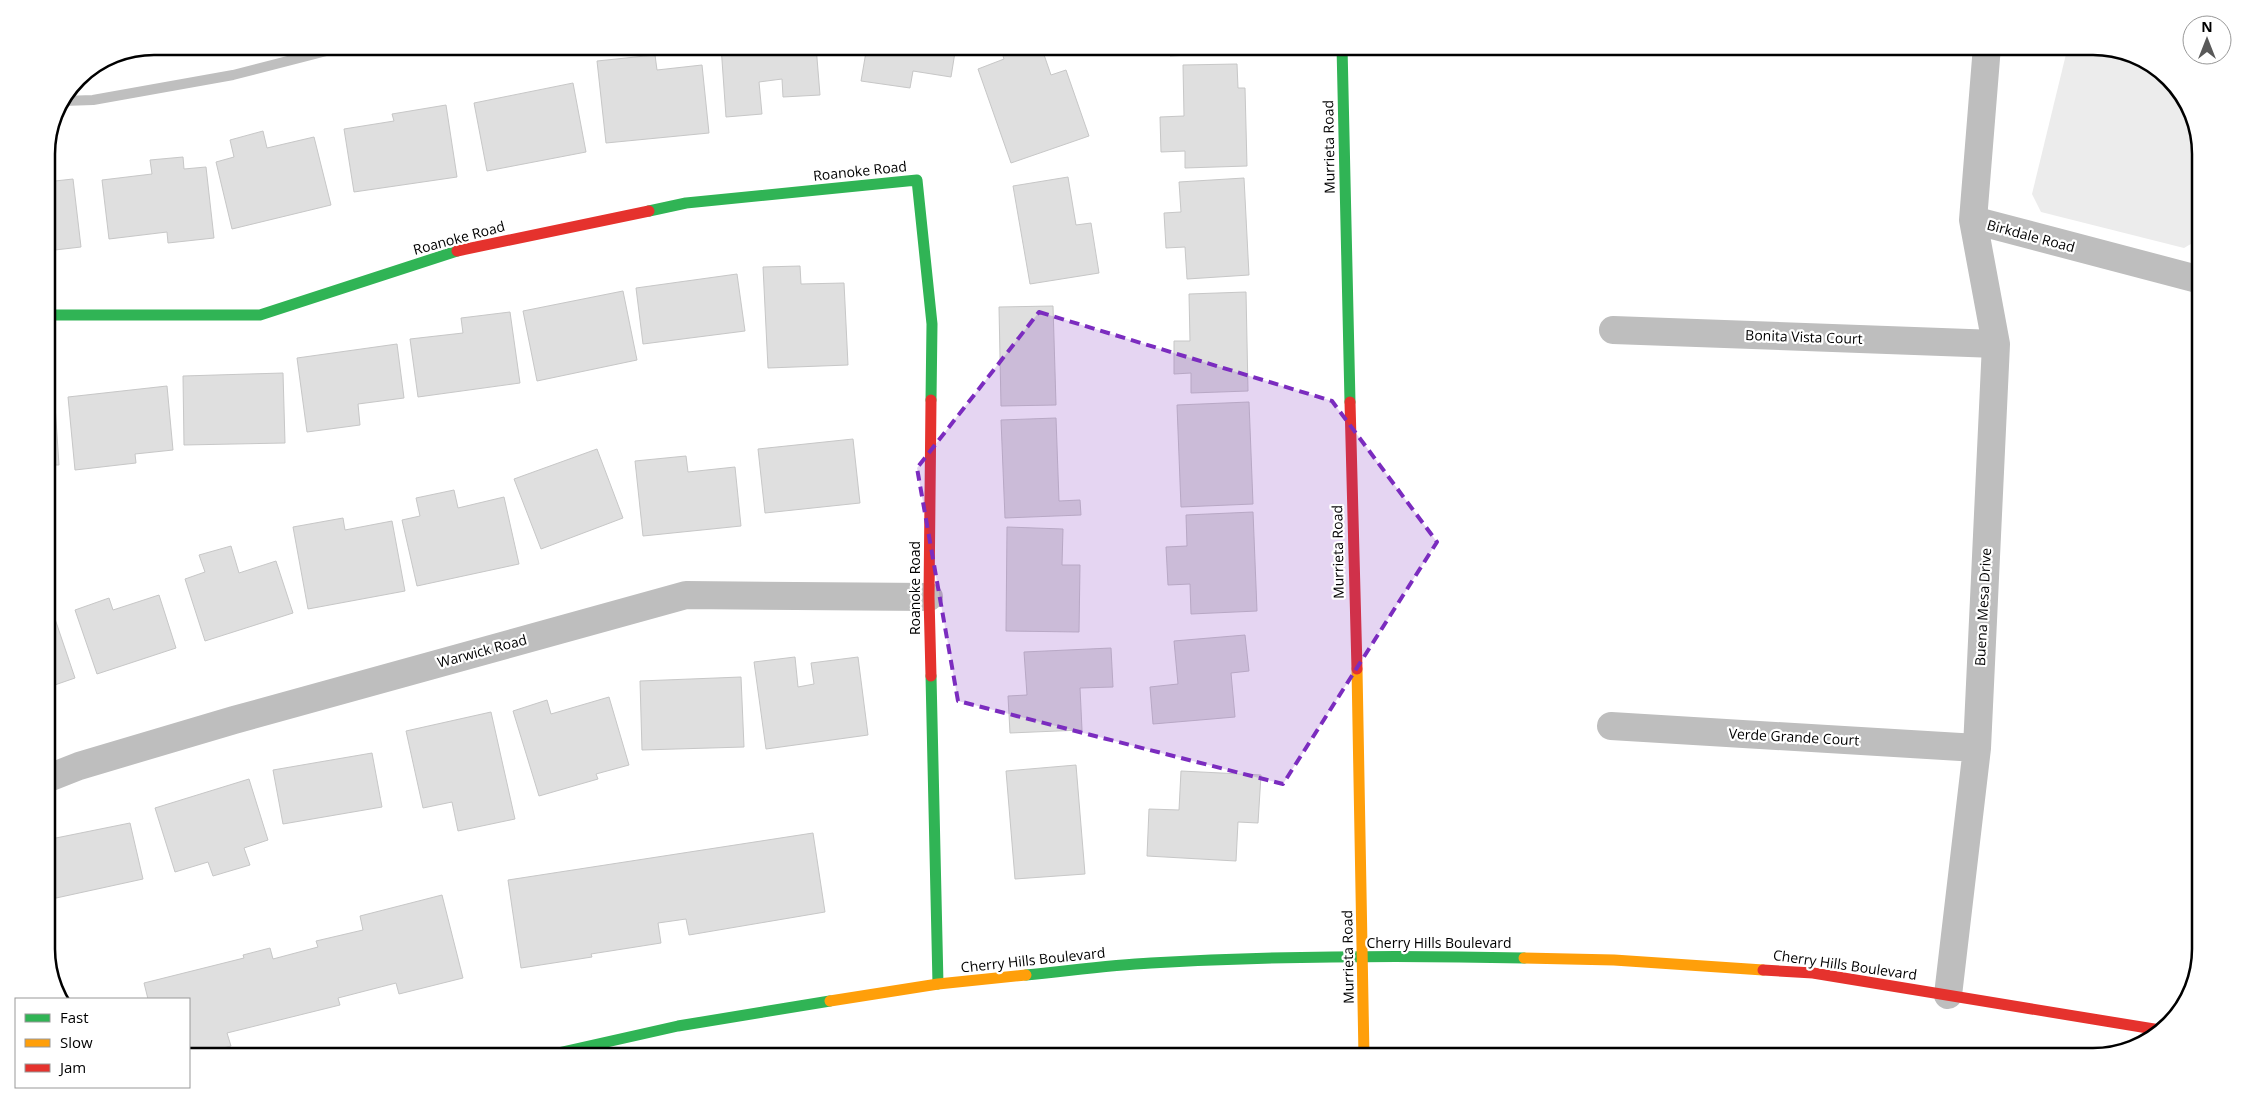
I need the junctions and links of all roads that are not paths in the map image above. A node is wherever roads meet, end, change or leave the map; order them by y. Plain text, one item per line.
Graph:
1 (1342, 55) edge
2 (1986, 55) edge
3 (1973, 220) junction
4 (2192, 278) edge
5 (55, 315) edge
6 (1613, 330) dead end
7 (1996, 344) junction
8 (929, 597) junction
9 (1611, 726) dead end
10 (1977, 748) junction
11 (55, 775) edge
12 (1362, 958) junction
13 (938, 984) junction
14 (1948, 995) junction
15 (2151, 1029) edge
16 (580, 1048) edge
17 (1364, 1048) edge

1 - 12 street, Murrieta Road
2 - 3 street, Birkdale Road
3 - 4 street, Birkdale Road
3 - 7 street, Buena Mesa Drive
5 - 8 street, Roanoke Road
6 - 7 street, Bonita Vista Court
7 - 10 street, Buena Mesa Drive
8 - 11 street, Warwick Road
8 - 13 street, Roanoke Road
9 - 10 street, Verde Grande Court
10 - 14 street, Buena Mesa Drive
12 - 13 street, Cherry Hills Boulevard
12 - 14 street, Cherry Hills Boulevard
12 - 17 street, Murrieta Road
13 - 16 street, Cherry Hills Boulevard
14 - 15 street, Cherry Hills Boulevard

